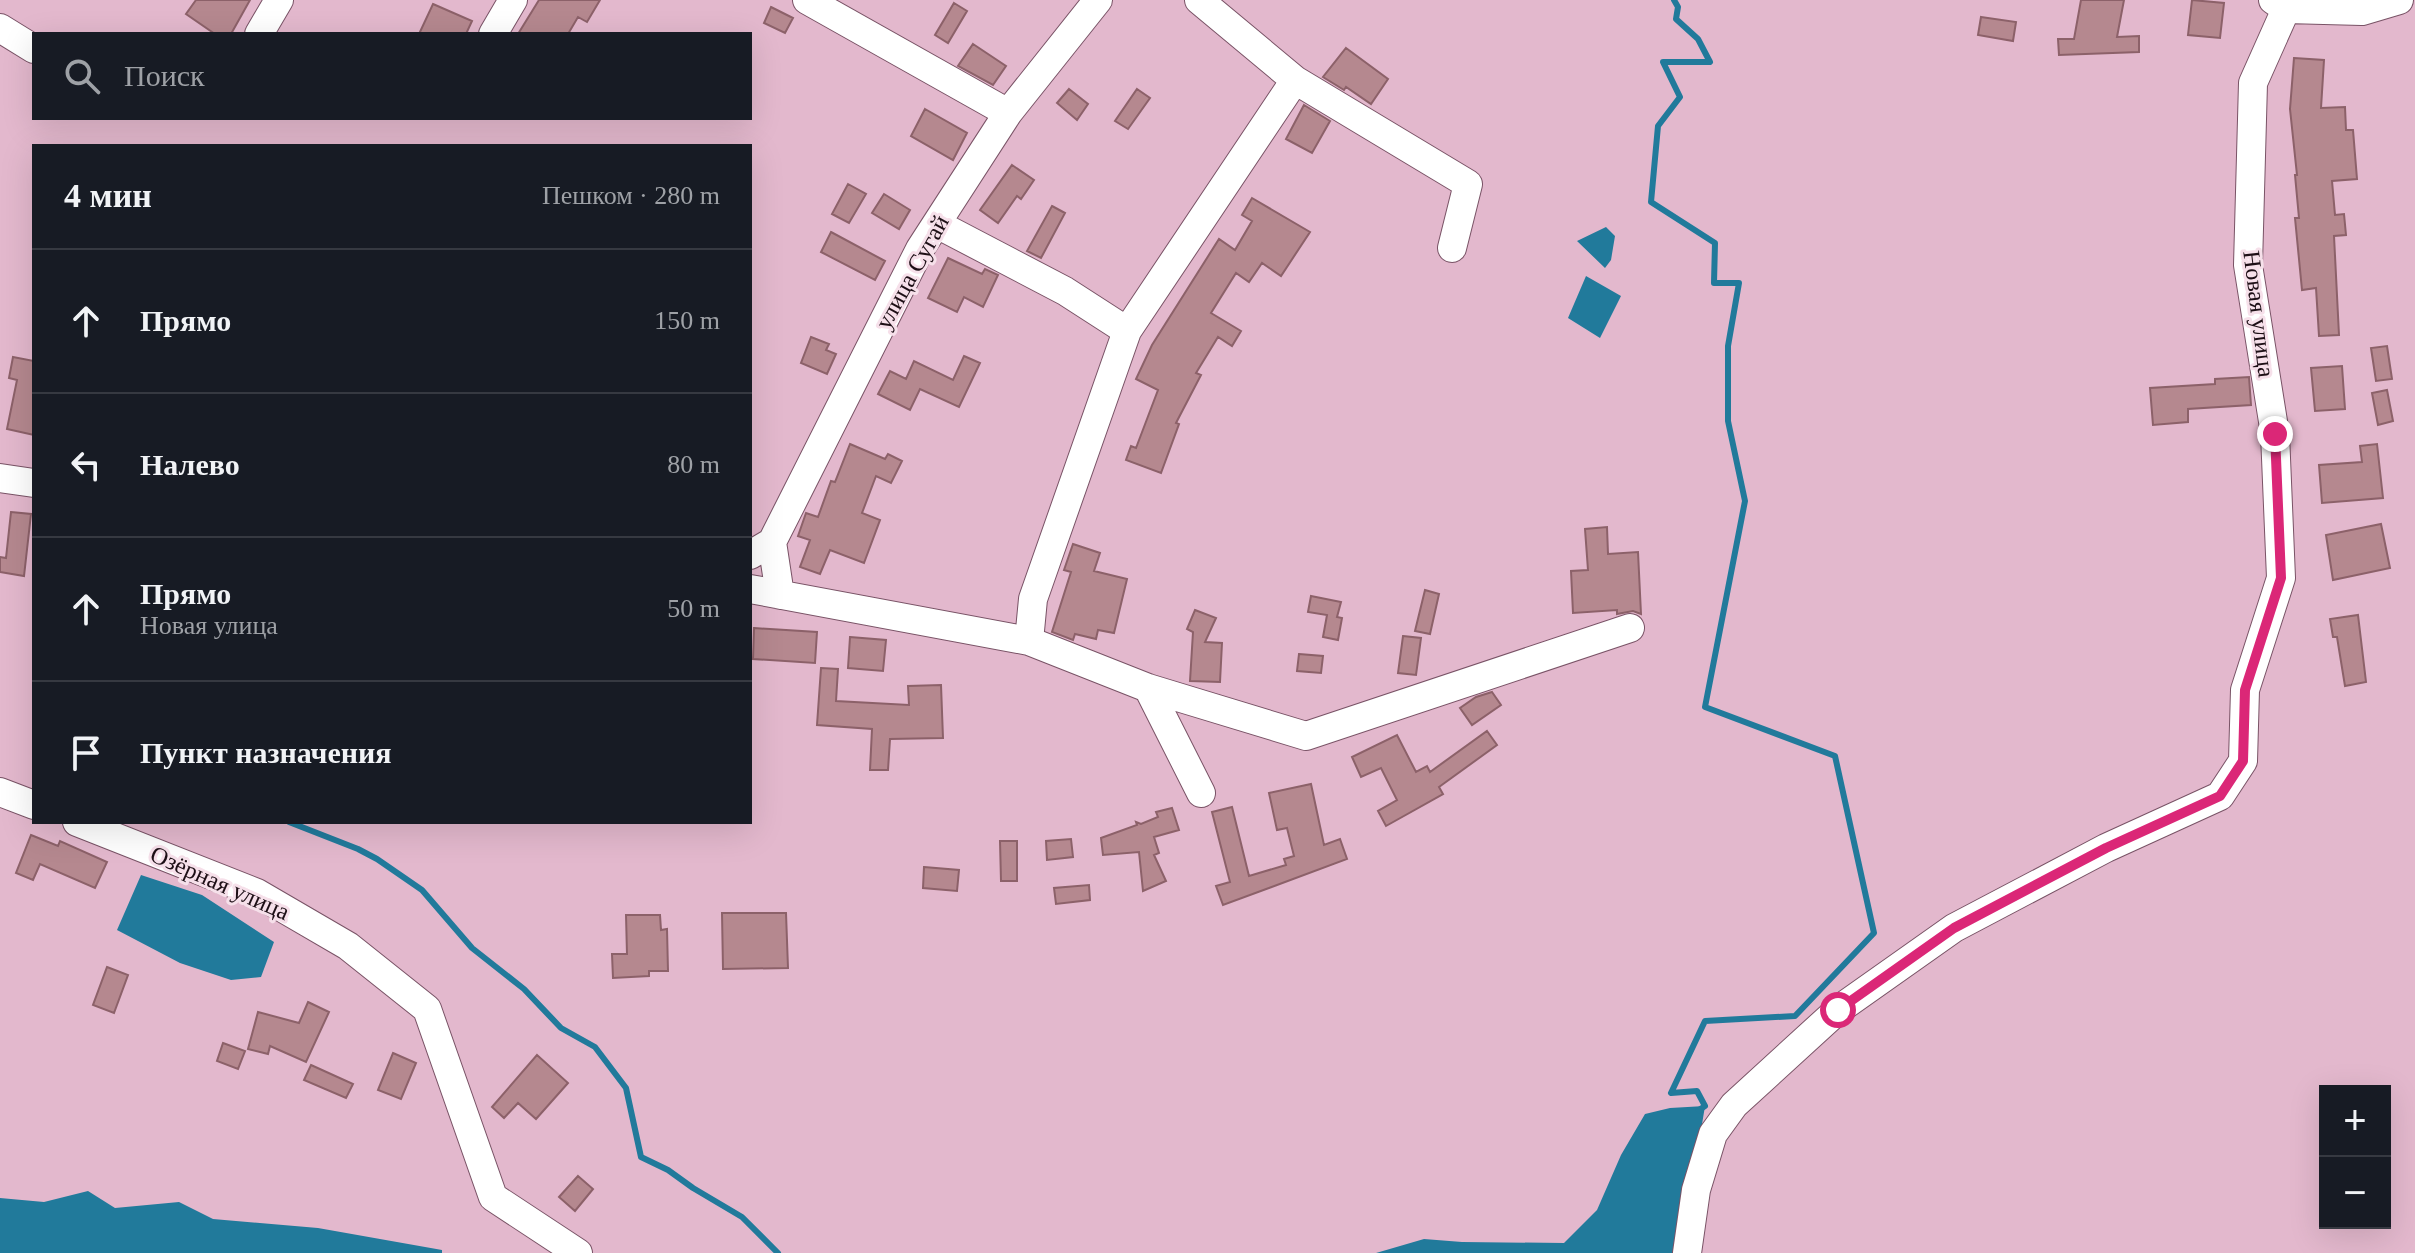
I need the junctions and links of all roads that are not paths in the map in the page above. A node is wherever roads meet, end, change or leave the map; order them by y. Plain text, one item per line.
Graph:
1 (279, 0) edge
2 (513, 0) edge
3 (807, 0) edge
4 (1098, 0) edge
5 (1199, 0) edge
6 (2399, 0) edge
7 (2280, 4) edge
8 (0, 28) edge
9 (260, 32) edge
10 (494, 32) edge
11 (32, 48) edge
12 (1295, 80) junction
13 (1008, 113) junction
14 (937, 224) junction
15 (1452, 248) dead end
16 (1127, 331) junction
17 (0, 478) edge
18 (32, 483) edge
19 (761, 549) edge
20 (752, 589) edge
21 (780, 595) junction
22 (1630, 628) dead end
23 (1029, 641) junction
24 (1148, 688) junction
25 (0, 792) edge
26 (1201, 793) dead end
27 (32, 804) edge
28 (88, 824) edge
29 (134, 832) edge
30 (578, 1253) edge
31 (1687, 1253) edge

1 - 9 street
2 - 10 street
3 - 13 street
4 - 13 street, улица Сугай
5 - 12 street
6 - 7 street
7 - 31 street, Новая улица
8 - 11 street
12 - 15 street
12 - 16 street
13 - 14 street, улица Сугай
14 - 16 street
14 - 19 street, улица Сугай
16 - 23 street
17 - 18 street
19 - 21 street
20 - 21 street
21 - 23 street
22 - 24 street
23 - 24 street
24 - 26 street
25 - 27 street
28 - 29 street, Озёрная улица
29 - 30 street, Озёрная улица

